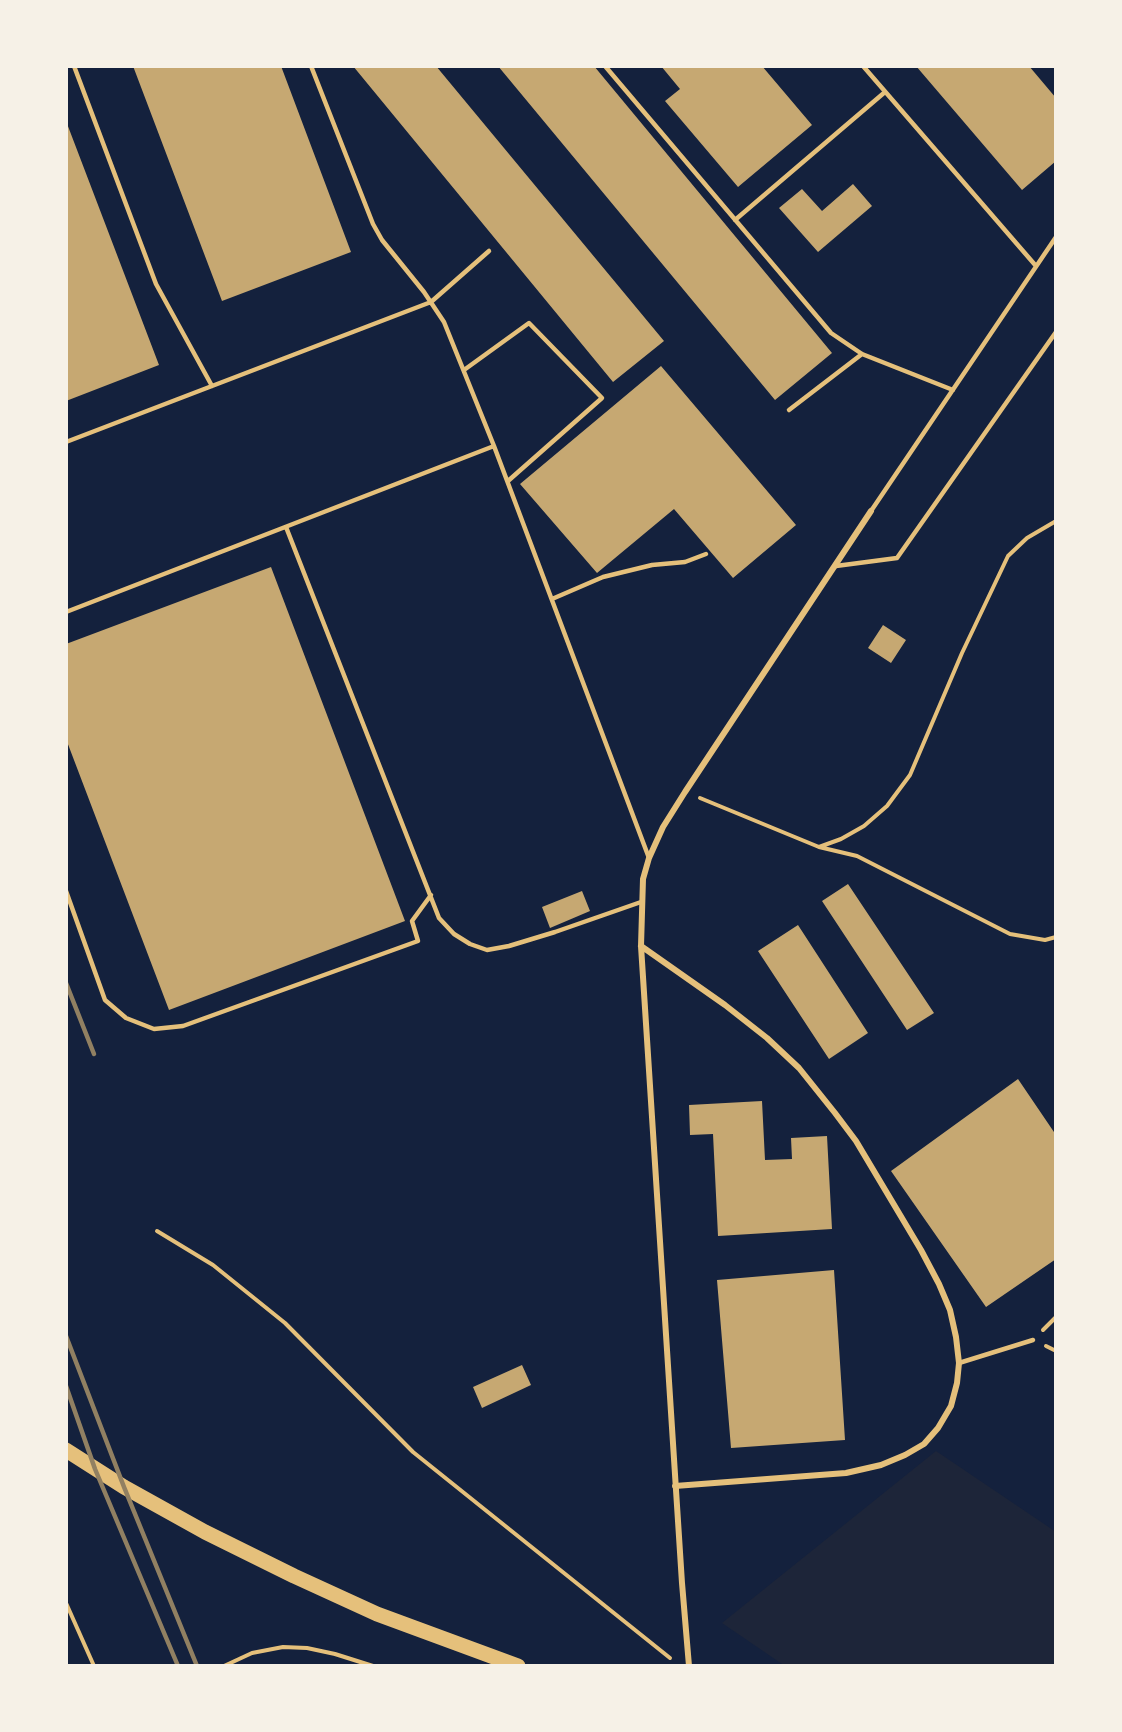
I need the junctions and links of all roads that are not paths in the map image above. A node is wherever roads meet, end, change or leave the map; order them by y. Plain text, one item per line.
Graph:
1 (74, 66) edge
2 (311, 66) edge
3 (605, 66) edge
4 (862, 66) edge
5 (885, 92) junction
6 (735, 220) junction
7 (1056, 237) edge
8 (489, 251) dead end
9 (1036, 266) junction
10 (431, 302) junction
11 (1056, 332) edge
12 (862, 354) junction
13 (464, 370) junction
14 (212, 386) junction
15 (952, 390) junction
16 (789, 410) dead end
17 (66, 442) edge
18 (495, 446) junction
19 (508, 481) junction
20 (871, 511) joint
21 (286, 527) junction
22 (706, 554) dead end
23 (836, 566) junction
24 (552, 599) junction
25 (66, 612) edge
26 (649, 858) junction
27 (66, 891) edge
28 (431, 895) junction
29 (641, 902) junction
30 (640, 946) junction
31 (1033, 1340) dead end
32 (959, 1363) junction
33 (66, 1450) edge
34 (675, 1486) junction
35 (518, 1666) edge
36 (689, 1666) edge

1 - 14 lane
2 - 10 lane
3 - 6 lane
4 - 5 lane
5 - 6 lane
5 - 9 lane
6 - 12 lane
7 - 9 lane
8 - 10 lane
9 - 15 lane
10 - 13 lane
10 - 14 lane
11 - 23 lane
12 - 15 lane
12 - 16 lane
13 - 18 lane
13 - 19 lane
14 - 17 lane
15 - 20 lane
18 - 19 lane
18 - 21 lane
19 - 24 lane
20 - 23 street
21 - 25 lane
21 - 28 lane
22 - 24 lane
23 - 26 street
24 - 26 lane
26 - 29 street
27 - 28 lane
28 - 29 lane
29 - 30 street
30 - 32 street
30 - 34 street
31 - 32 lane
32 - 34 street
33 - 35 main road
34 - 36 street

